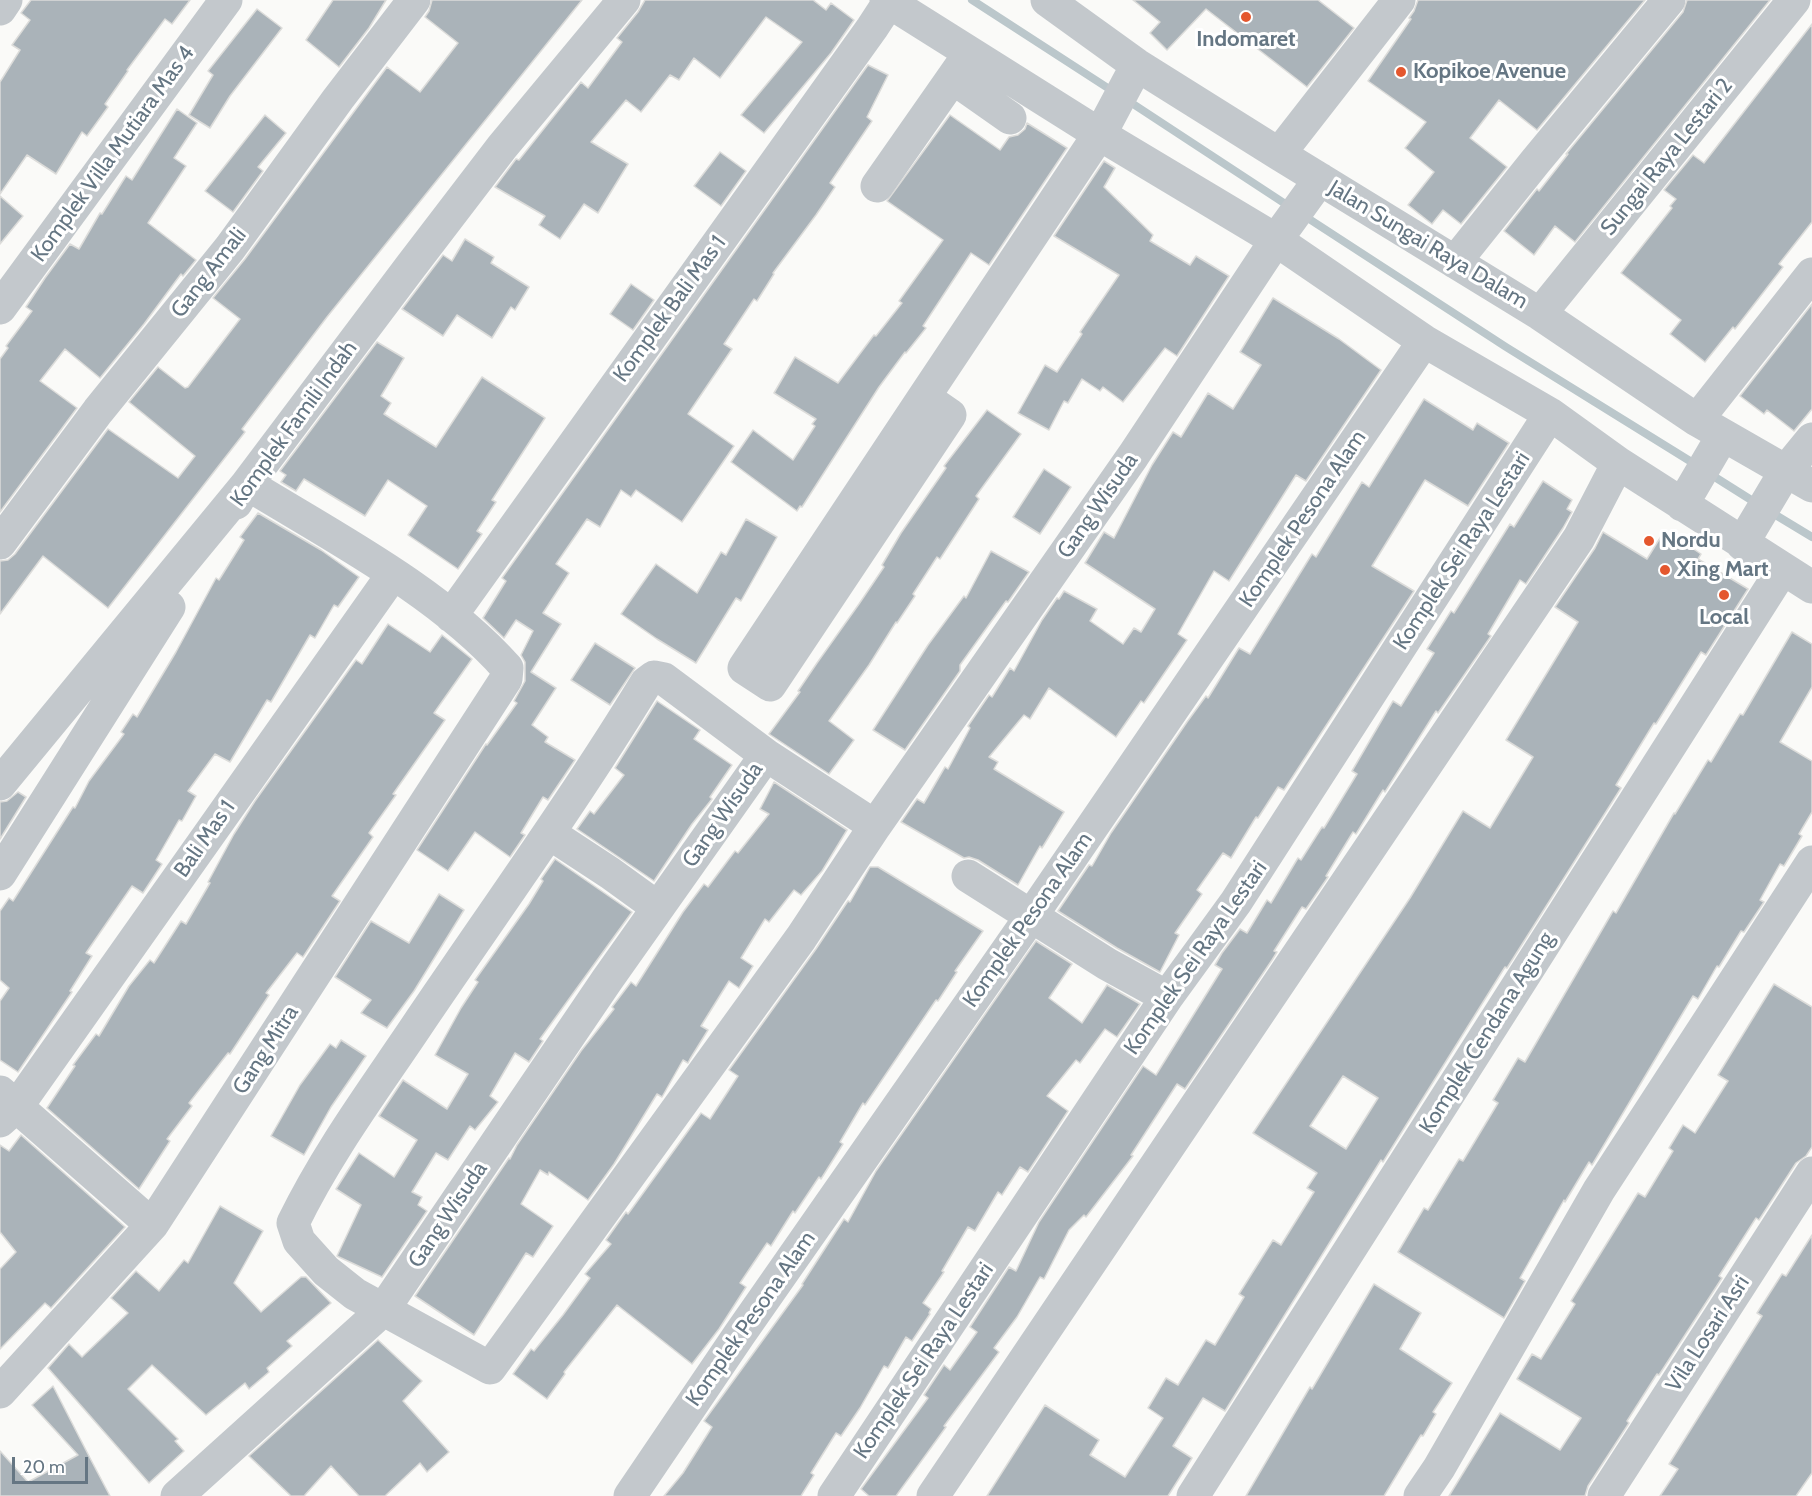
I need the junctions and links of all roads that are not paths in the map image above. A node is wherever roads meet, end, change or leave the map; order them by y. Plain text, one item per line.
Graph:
1 (6, 0) edge
2 (226, 0) edge
3 (414, 0) edge
4 (624, 0) edge
5 (1047, 0) edge
6 (1399, 0) edge
7 (1669, 0) edge
8 (1794, 0) edge
9 (887, 1) edge
10 (0, 9) edge
11 (963, 63) junction
12 (1132, 74) junction
13 (1017, 109) dead end
14 (1101, 131) junction
15 (1279, 154) junction
16 (1318, 182) junction
17 (878, 186) dead end
18 (1276, 240) junction
19 (1455, 262) junction
20 (1812, 274) edge
21 (0, 308) edge
22 (1540, 314) junction
23 (1424, 341) junction
24 (924, 397) junction
25 (1550, 414) junction
26 (1712, 434) junction
27 (1812, 439) edge
28 (1618, 463) junction
29 (1792, 480) edge
30 (248, 484) junction
31 (1688, 495) junction
32 (1750, 531) junction
33 (0, 543) edge
34 (1782, 570) junction
35 (393, 573) junction
36 (1812, 588) edge
37 (451, 616) junction
38 (766, 755) junction
39 (0, 784) edge
40 (875, 826) junction
41 (549, 833) junction
42 (1812, 862) edge
43 (0, 874) edge
44 (968, 876) dead end
45 (657, 908) junction
46 (1032, 915) junction
47 (1167, 997) junction
48 (6, 1106) edge
49 (1812, 1173) edge
50 (152, 1225) junction
51 (383, 1311) junction
52 (0, 1392) edge
53 (177, 1496) edge
54 (630, 1496) edge
55 (834, 1496) edge
56 (933, 1496) edge
57 (1193, 1496) edge
58 (1420, 1496) edge
59 (1604, 1496) edge

1 - 10 street
2 - 21 street, Komplek Villa Mutiara Mas 4
3 - 33 street, Gang Amali
4 - 30 street, Komplek Famili Indah
5 - 12 street, Jalan Sungai Raya Dalam
6 - 15 street
7 - 19 street
8 - 22 street, Sungai Raya Lestari 2
9 - 11 street
9 - 37 street, Komplek Bali Mas 1
11 - 13 street
11 - 14 street
11 - 17 street
12 - 14 street
12 - 15 street, Jalan Sungai Raya Dalam
14 - 18 street
14 - 24 street
15 - 16 street, Jalan Sungai Raya Dalam
16 - 18 street, Gang Wisuda
16 - 19 street, Jalan Sungai Raya Dalam
18 - 23 street
18 - 40 street, Gang Wisuda
19 - 22 street, Jalan Sungai Raya Dalam
20 - 26 street
22 - 26 street, Jalan Sungai Raya Dalam
23 - 25 street
23 - 46 street, Komplek Pesona Alam
24 - 24 street
25 - 28 street
25 - 47 street, Komplek Sei Raya Lestari
26 - 29 street, Jalan Sungai Raya Dalam
26 - 31 street
27 - 29 street
28 - 31 street
28 - 56 street
29 - 32 street
30 - 35 street
30 - 39 street
30 - 43 street, Komplek Famili Indah
31 - 32 street
32 - 34 street
34 - 36 street
34 - 57 street, Komplek Cendana Agung
35 - 37 street
35 - 48 street, Bali Mas 1
37 - 50 street, Gang Mitra
38 - 40 street, Gang Wisuda
38 - 41 street
38 - 45 street, Gang Wisuda
40 - 51 street
41 - 45 street
41 - 51 street
42 - 58 street
44 - 46 street
45 - 51 street, Gang Wisuda
46 - 47 street
46 - 54 street, Komplek Pesona Alam
47 - 55 street, Komplek Sei Raya Lestari
48 - 50 street
49 - 59 street, Vila Losari Asri
50 - 52 street, Gang Mitra
51 - 53 street, Gang Wisuda

